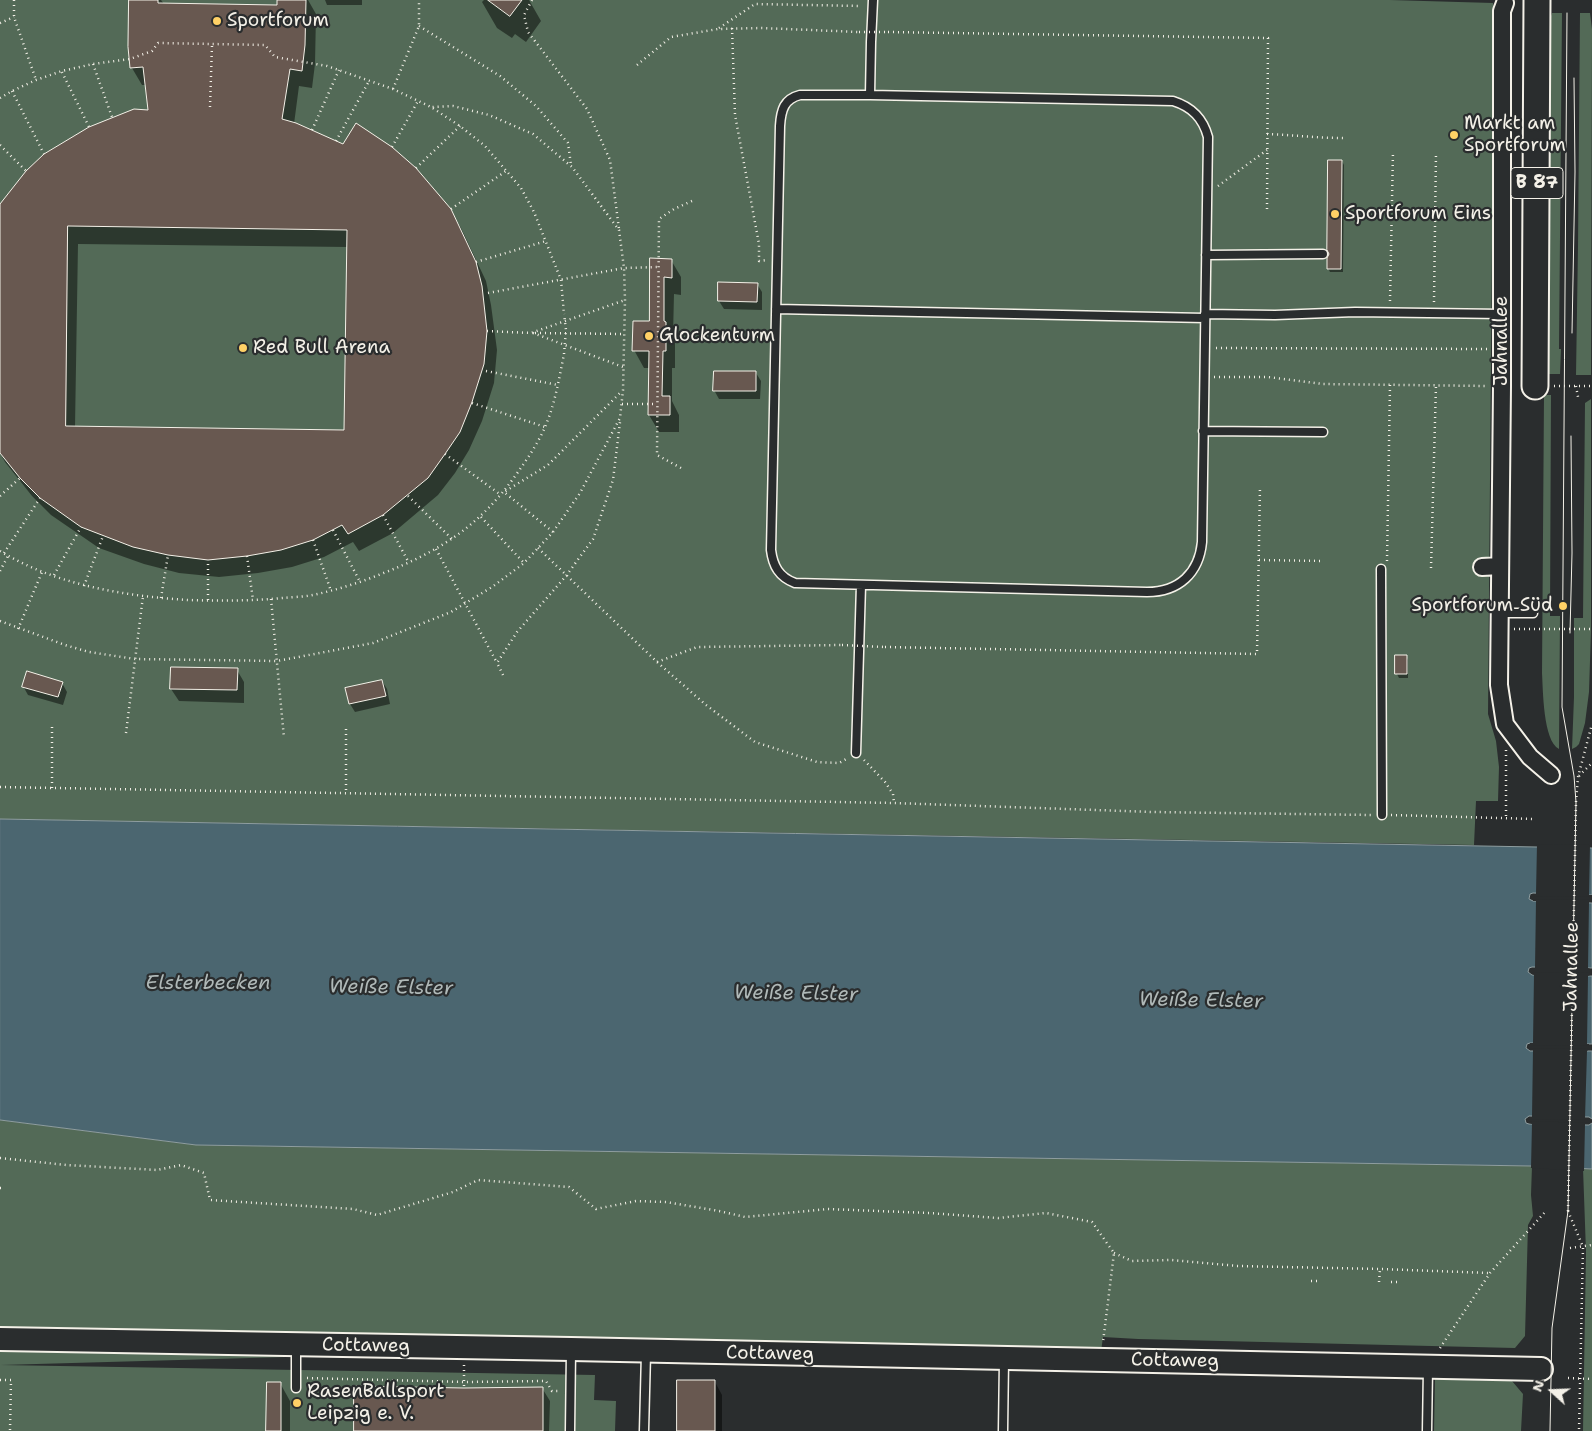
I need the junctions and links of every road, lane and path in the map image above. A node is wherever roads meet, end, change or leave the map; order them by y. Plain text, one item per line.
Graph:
1 (14, 0) edge
2 (419, 0) edge
3 (532, 0) edge
4 (873, 3) edge
5 (1505, 3) dead end
6 (1537, 6) edge
7 (14, 17) junction
8 (0, 23) edge
9 (419, 26) junction
10 (732, 28) junction
11 (718, 29) junction
12 (212, 45) junction
13 (93, 64) junction
14 (637, 65) dead end
15 (339, 70) junction
16 (62, 71) junction
17 (36, 80) junction
18 (369, 80) junction
19 (393, 89) junction
20 (12, 91) junction
21 (870, 95) junction
22 (0, 98) edge
23 (418, 101) junction
24 (210, 107) dead end
25 (431, 107) junction
26 (112, 117) dead end
27 (460, 126) junction
28 (89, 127) dead end
29 (312, 130) dead end
30 (1268, 134) junction
31 (1344, 138) dead end
32 (336, 141) dead end
33 (0, 145) edge
34 (392, 147) dead end
35 (1267, 150) junction
36 (1393, 151) dead end
37 (1436, 152) dead end
38 (44, 154) dead end
39 (572, 166) junction
40 (416, 168) dead end
41 (26, 171) dead end
42 (506, 171) junction
43 (1220, 186) dead end
44 (692, 201) dead end
45 (451, 209) dead end
46 (1267, 209) dead end
47 (619, 230) junction
48 (778, 239) junction
49 (546, 241) junction
50 (1323, 254) dead end
51 (1206, 255) junction
52 (476, 262) dead end
53 (659, 266) junction
54 (624, 268) junction
55 (561, 280) junction
56 (488, 293) dead end
57 (624, 300) junction
58 (776, 309) junction
59 (1389, 313) junction
60 (1434, 313) junction
61 (1502, 314) junction
62 (1205, 316) junction
63 (487, 331) dead end
64 (531, 333) junction
65 (625, 334) junction
66 (702, 335) dead end
67 (766, 337) dead end
68 (1205, 348) junction
69 (1502, 349) junction
70 (623, 367) junction
71 (486, 371) dead end
72 (1204, 378) junction
73 (558, 385) junction
74 (1390, 385) junction
75 (1436, 385) junction
76 (1484, 386) dead end
77 (1535, 386) dead end
78 (1576, 386) dead end
79 (624, 390) junction
80 (1578, 397) dead end
81 (472, 402) dead end
82 (622, 404) junction
83 (657, 404) junction
84 (620, 418) junction
85 (545, 427) junction
86 (1203, 431) junction
87 (1323, 432) dead end
88 (445, 454) dead end
89 (681, 468) dead end
90 (20, 478) dead end
91 (1260, 486) dead end
92 (504, 492) junction
93 (501, 495) junction
94 (0, 496) edge
95 (408, 496) dead end
96 (40, 498) dead end
97 (383, 515) dead end
98 (481, 517) junction
99 (81, 527) dead end
100 (333, 530) dead end
101 (552, 532) junction
102 (103, 536) dead end
103 (452, 539) junction
104 (313, 540) dead end
105 (538, 548) junction
106 (436, 549) junction
107 (0, 551) edge
108 (4, 554) junction
109 (168, 555) dead end
110 (8, 556) junction
111 (247, 556) dead end
112 (208, 560) dead end
113 (1259, 560) junction
114 (1323, 561) dead end
115 (409, 563) junction
116 (524, 563) junction
117 (1482, 566) dead end
118 (1500, 566) junction
119 (1431, 568) dead end
120 (1384, 569) joint
121 (0, 571) edge
122 (42, 572) junction
123 (54, 575) junction
124 (566, 576) junction
125 (360, 582) junction
126 (861, 585) junction
127 (84, 586) junction
128 (331, 591) junction
129 (143, 596) junction
130 (161, 598) junction
131 (271, 599) junction
132 (208, 600) junction
133 (253, 600) junction
134 (465, 603) junction
135 (1533, 613) dead end
136 (0, 621) edge
137 (1499, 621) junction
138 (18, 629) junction
139 (1592, 629) edge
140 (135, 659) junction
141 (277, 661) junction
142 (657, 662) junction
143 (497, 663) junction
144 (503, 675) dead end
145 (1592, 724) edge
146 (52, 725) dead end
147 (346, 729) dead end
148 (126, 733) dead end
149 (284, 738) dead end
150 (856, 753) junction
151 (1592, 763) edge
152 (1506, 767) dead end
153 (1550, 775) dead end
154 (1578, 777) junction
155 (0, 786) edge
156 (52, 788) junction
157 (346, 794) junction
158 (894, 803) junction
159 (1382, 815) junction
160 (1506, 819) junction
161 (1535, 819) dead end
162 (0, 1158) edge
163 (1546, 1211) dead end
164 (1592, 1245) edge
165 (1583, 1247) junction
166 (1570, 1248) dead end
167 (1114, 1253) junction
168 (1380, 1269) junction
169 (1490, 1273) junction
170 (1311, 1281) dead end
171 (1318, 1281) dead end
172 (1379, 1282) dead end
173 (1391, 1282) dead end
174 (1399, 1282) dead end
175 (0, 1339) edge
176 (296, 1345) junction
177 (571, 1349) junction
178 (646, 1352) junction
179 (1004, 1358) junction
180 (1100, 1359) junction
181 (464, 1365) dead end
182 (1428, 1366) junction
183 (1541, 1369) dead end
184 (296, 1378) junction
185 (1568, 1378) dead end
186 (1580, 1378) junction
187 (1592, 1379) edge
188 (0, 1380) edge
189 (464, 1382) junction
190 (296, 1388) dead end
191 (464, 1388) dead end
192 (571, 1392) junction
193 (10, 1431) edge
194 (570, 1431) edge
195 (644, 1431) edge
196 (1003, 1431) edge
197 (1427, 1431) edge
198 (1580, 1431) edge

1 - 7 path
2 - 9 path
3 - 47 path
4 - 11 path
4 - 21 lane
5 - 61 street, Jahnallee
6 - 77 main road, Jahnallee / B 87
7 - 8 path
7 - 17 path
9 - 19 path
9 - 39 path
10 - 11 path
10 - 30 path, bridge
10 - 48 path
11 - 14 path
12 - 13 path
12 - 15 path
12 - 24 path
13 - 16 path
13 - 26 path
15 - 18 path
15 - 29 path
16 - 17 path
16 - 28 path
17 - 20 path
18 - 19 path
18 - 32 path
19 - 23 path
20 - 22 path
20 - 38 path
21 - 48 lane
21 - 51 lane
23 - 25 path
23 - 34 path
25 - 27 path
25 - 39 path
27 - 40 path
27 - 42 path
30 - 31 path
30 - 35 path
33 - 41 path
35 - 43 path
35 - 46 path
36 - 59 path
37 - 60 path
39 - 47 path
42 - 45 path
42 - 49 path
44 - 53 path
47 - 54 path
48 - 58 lane
49 - 52 path
49 - 55 path
50 - 51 lane
51 - 62 lane
53 - 54 path
53 - 83 path
54 - 55 path
54 - 57 path
55 - 56 path
55 - 73 path, bridge
57 - 64 path
57 - 65 path
58 - 62 lane
58 - 126 lane
59 - 60 lane
59 - 62 lane
60 - 61 lane
61 - 69 street, Jahnallee
62 - 68 lane
63 - 64 path
64 - 65 path
64 - 70 path
65 - 70 path
66 - 67 path
68 - 69 path
68 - 72 lane
69 - 118 street, Jahnallee
70 - 79 path
71 - 73 path
72 - 74 path
72 - 86 lane
73 - 85 path
74 - 75 path
74 - 120 path
75 - 76 path
75 - 119 path
78 - 80 path
79 - 82 path
79 - 92 path
81 - 85 path
82 - 83 path
82 - 84 path
83 - 89 path
84 - 101 path
84 - 124 path
85 - 92 path
86 - 87 lane
86 - 126 lane
88 - 93 path
90 - 94 path
91 - 113 path
92 - 93 path
92 - 101 path
93 - 98 path
95 - 103 path
96 - 108 path
97 - 115 path
98 - 103 path
98 - 116 path
99 - 123 path
100 - 125 path
101 - 105 path
102 - 127 path
103 - 106 path
104 - 128 path
105 - 116 path
105 - 124 path
106 - 115 path
106 - 134 path
107 - 108 path
108 - 110 path
109 - 130 path
110 - 121 path
110 - 122 path
111 - 133 path
112 - 132 path
113 - 114 path
113 - 142 path, bridge
115 - 125 path
116 - 134 path
117 - 118 street
118 - 137 street, Jahnallee
120 - 159 lane
122 - 123 path
122 - 138 path
123 - 127 path
124 - 142 path
124 - 143 path
125 - 128 path
126 - 150 lane
127 - 129 path
128 - 131 path
129 - 130 path
129 - 140 path
130 - 132 path
131 - 133 path
131 - 141 path
132 - 133 path
134 - 141 path
134 - 143 path
135 - 137 lane
136 - 138 path
137 - 139 path
137 - 153 street, Jahnallee
138 - 140 path
140 - 141 path
140 - 148 path
141 - 149 path
142 - 150 path
143 - 144 path
145 - 154 path, Jahnallee
146 - 156 path
147 - 157 path
150 - 158 path
151 - 154 path
152 - 160 path
154 - 165 path, Jahnallee, bridge
155 - 156 path
156 - 157 path
157 - 158 path
158 - 159 path
159 - 160 path
160 - 161 path
162 - 167 path
163 - 169 path
164 - 165 path
165 - 166 path
165 - 186 path
167 - 168 path
167 - 180 path
168 - 169 path
168 - 172 path
169 - 182 path
170 - 171 path
173 - 174 path
175 - 176 street, Cottaweg
176 - 177 street, Cottaweg
176 - 184 lane
177 - 178 street, Cottaweg
177 - 192 lane
178 - 179 street, Cottaweg
178 - 195 lane
179 - 180 street, Cottaweg
179 - 196 lane
180 - 182 street, Cottaweg
181 - 189 path
182 - 183 street, Cottaweg
182 - 197 lane
184 - 189 path
184 - 190 lane
185 - 186 path
186 - 187 path
186 - 198 path
188 - 193 path
189 - 191 path
189 - 192 path
192 - 194 lane

